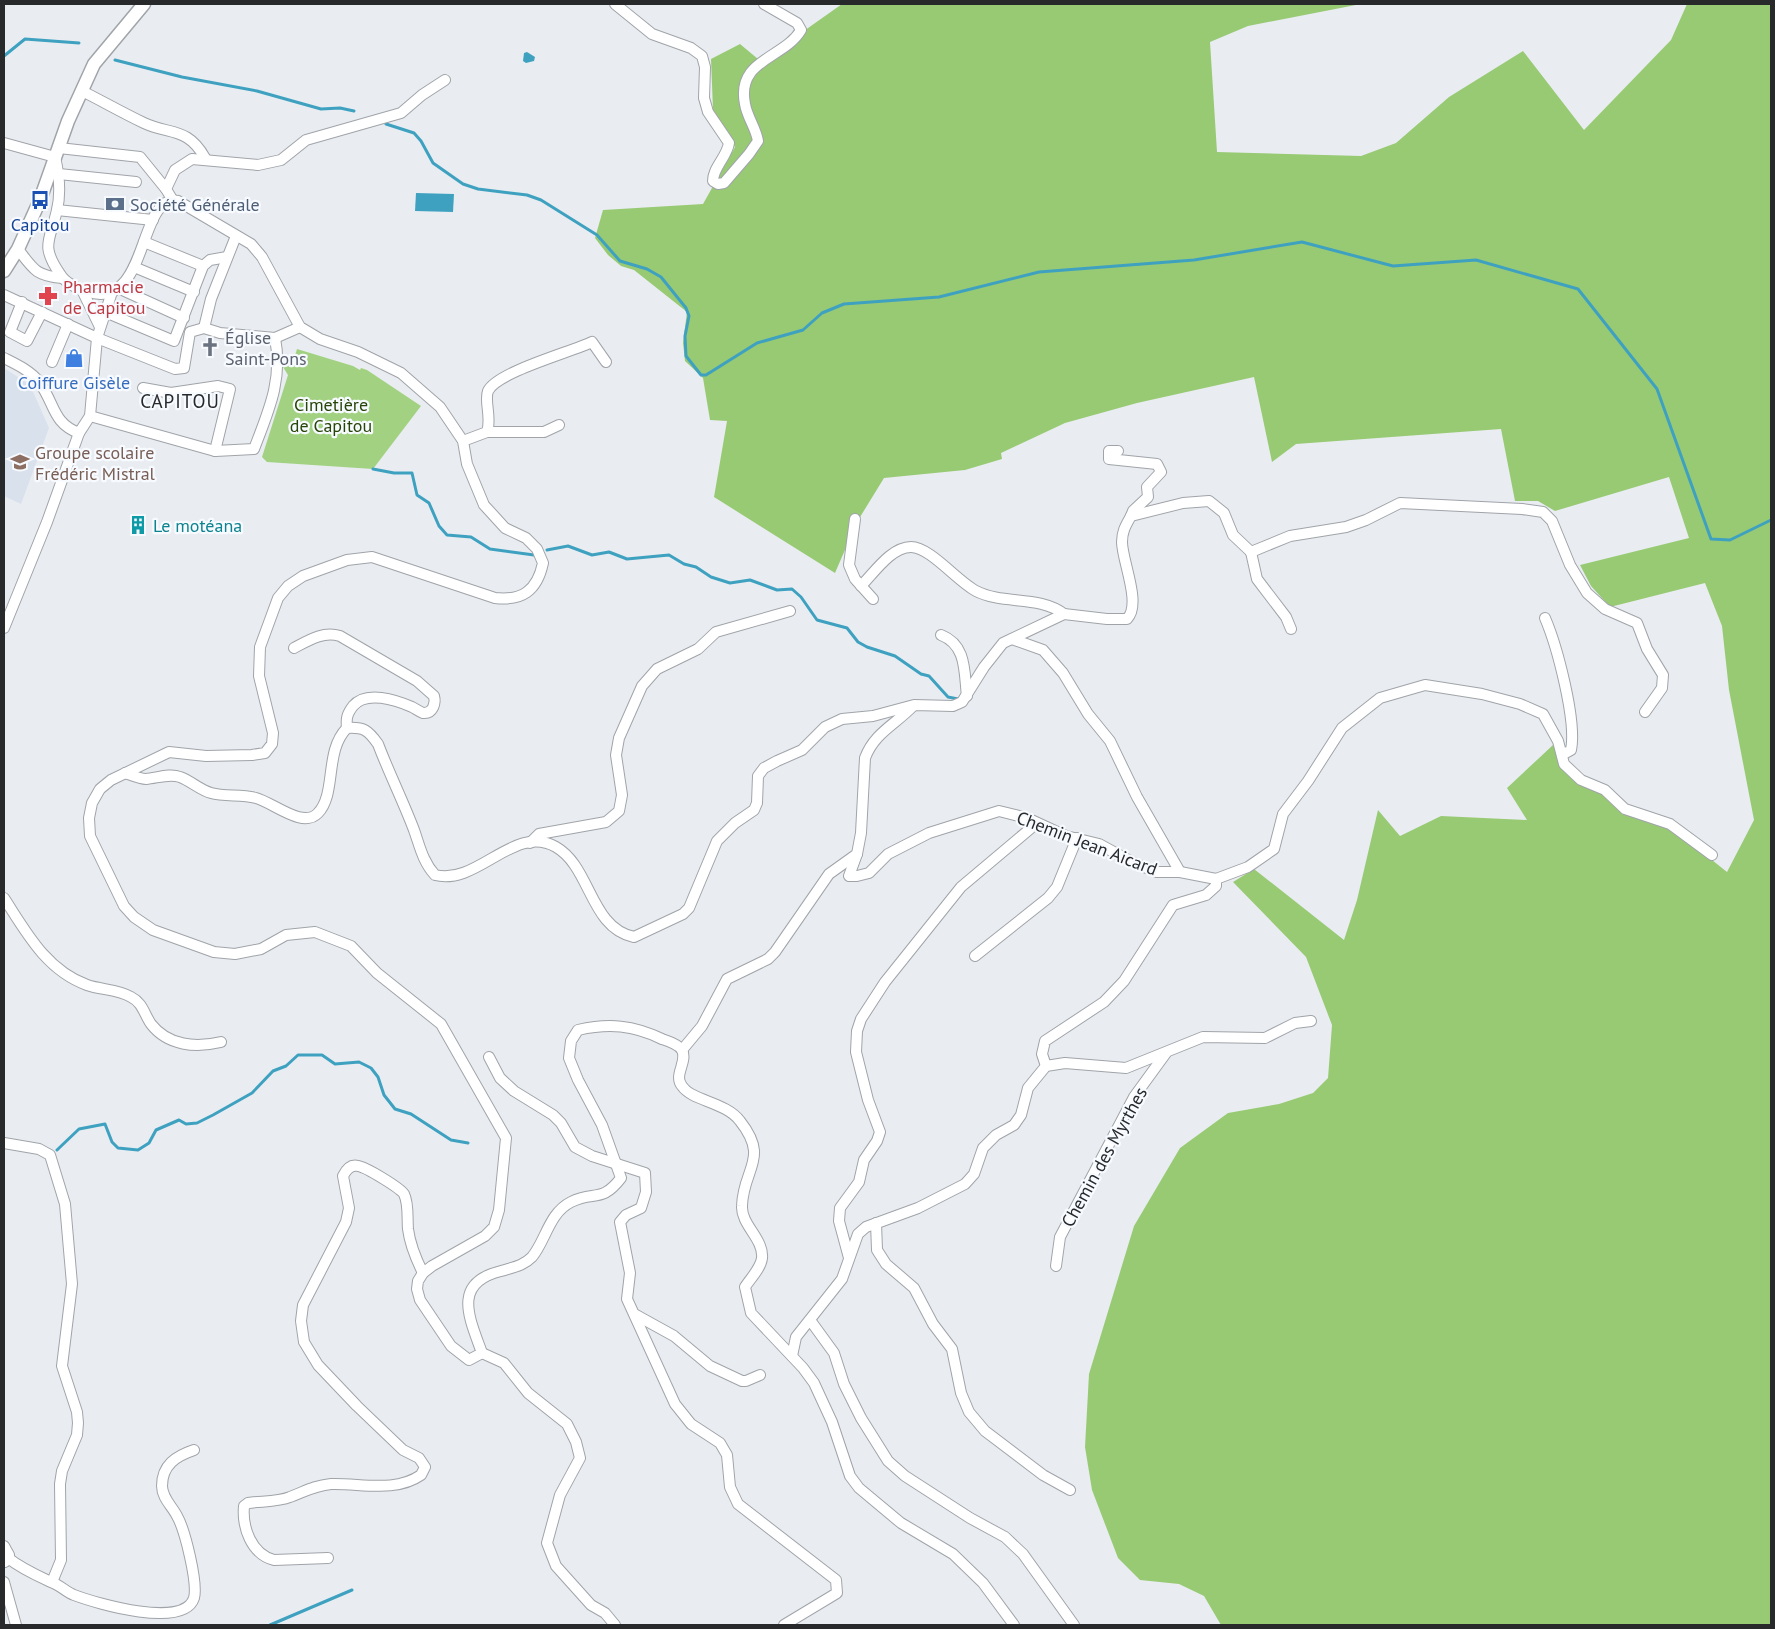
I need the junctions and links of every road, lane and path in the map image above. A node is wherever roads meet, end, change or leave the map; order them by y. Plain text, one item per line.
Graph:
1 (144, 4) edge
2 (615, 4) edge
3 (764, 4) edge
4 (446, 80) dead end
5 (82, 91) junction
6 (4, 143) edge
7 (57, 153) junction
8 (205, 158) junction
9 (59, 174) junction
10 (136, 182) dead end
11 (166, 189) junction
12 (172, 199) junction
13 (57, 210) junction
14 (153, 220) junction
15 (236, 236) junction
16 (144, 242) junction
17 (18, 249) junction
18 (227, 257) junction
19 (204, 266) junction
20 (134, 267) junction
21 (4, 271) edge
22 (62, 278) junction
23 (82, 290) junction
24 (115, 290) junction
25 (194, 292) junction
26 (4, 295) edge
27 (22, 302) junction
28 (42, 312) junction
29 (105, 312) junction
30 (184, 318) junction
31 (68, 324) junction
32 (300, 327) junction
33 (204, 328) junction
34 (98, 333) junction
35 (275, 338) junction
36 (4, 358) edge
37 (52, 362) dead end
38 (606, 362) dead end
39 (143, 388) dead end
40 (90, 416) junction
41 (559, 425) dead end
42 (488, 432) junction
43 (79, 433) junction
44 (463, 441) junction
45 (216, 451) junction
46 (1118, 451) dead end
47 (1131, 516) junction
48 (855, 520) dead end
49 (1250, 552) junction
50 (861, 586) junction
51 (873, 599) dead end
52 (790, 611) dead end
53 (1064, 614) junction
54 (1545, 618) dead end
55 (4, 628) edge
56 (1291, 629) dead end
57 (942, 635) dead end
58 (1012, 639) junction
59 (294, 648) dead end
60 (967, 696) junction
61 (914, 705) junction
62 (1645, 712) dead end
63 (347, 728) junction
64 (1562, 754) junction
65 (124, 773) junction
66 (1037, 823) junction
67 (1077, 838) junction
68 (530, 843) junction
69 (857, 854) junction
70 (1712, 855) dead end
71 (1180, 872) junction
72 (1216, 879) junction
73 (4, 898) edge
74 (975, 956) dead end
75 (1311, 1021) dead end
76 (220, 1042) dead end
77 (682, 1050) junction
78 (1166, 1053) junction
79 (489, 1057) dead end
80 (1046, 1066) junction
81 (4, 1144) edge
82 (618, 1164) junction
83 (876, 1223) junction
84 (849, 1259) junction
85 (1056, 1266) dead end
86 (423, 1273) junction
87 (635, 1315) junction
88 (810, 1320) junction
89 (482, 1353) junction
90 (792, 1356) junction
91 (760, 1376) dead end
92 (194, 1450) dead end
93 (1070, 1490) dead end
94 (4, 1546) edge
95 (328, 1558) dead end
96 (6, 1560) edge
97 (4, 1582) edge
98 (52, 1582) junction
99 (16, 1625) edge
100 (615, 1625) edge
101 (784, 1625) edge
102 (1014, 1625) edge
103 (1074, 1625) edge

1 - 5 street
2 - 3 street
4 - 8 street
5 - 7 street
5 - 8 street
6 - 7 street
7 - 9 street
7 - 11 street
7 - 17 street
8 - 11 street
9 - 10 street
9 - 13 street
11 - 12 street
12 - 14 street
12 - 15 street
13 - 14 street
13 - 22 street
14 - 16 street
15 - 18 street
15 - 32 street
16 - 19 street
16 - 20 street
17 - 21 street
17 - 22 street
18 - 19 street
18 - 33 street
19 - 25 street
20 - 24 street
20 - 25 street
22 - 23 street
23 - 24 street
23 - 34 street
24 - 29 street
24 - 30 street
25 - 30 street
26 - 27 street
27 - 28 street
27 - 28 street
28 - 31 street
29 - 30 street
29 - 34 street
31 - 34 street
31 - 37 street
32 - 35 street
32 - 44 street
33 - 34 street
33 - 35 street
34 - 40 street
35 - 45 street
36 - 43 street
38 - 42 street
39 - 45 street
40 - 43 street
40 - 45 street
41 - 42 street
42 - 44 street
43 - 55 street
44 - 65 street
46 - 47 street
47 - 49 street
47 - 53 street
48 - 50 street
49 - 56 street
49 - 62 street
50 - 51 street
50 - 53 street
52 - 68 street
53 - 58 street
54 - 64 street
57 - 60 street
58 - 60 street
58 - 71 street
59 - 63 street
60 - 61 street
61 - 68 street
61 - 69 street
63 - 65 street
63 - 68 street
64 - 70 street
64 - 72 street
65 - 86 street
66 - 67 street, Chemin Jean Aicard
66 - 69 street, Chemin Jean Aicard
66 - 84 street
67 - 71 street, Chemin Jean Aicard
67 - 74 street
69 - 77 street
71 - 72 street, Chemin Jean Aicard
72 - 80 street
73 - 76 street
75 - 78 street
77 - 82 street
77 - 90 street
78 - 80 street
78 - 85 street, Chemin des Myrthes
79 - 82 street
80 - 83 street
81 - 98 street
82 - 87 street
82 - 89 street
83 - 84 street
83 - 93 street
84 - 88 street
86 - 89 street
86 - 95 street
87 - 91 street
87 - 101 street
88 - 90 street
88 - 103 street
89 - 100 street
90 - 102 street
92 - 98 street
94 - 96 street
96 - 98 street
97 - 99 street

